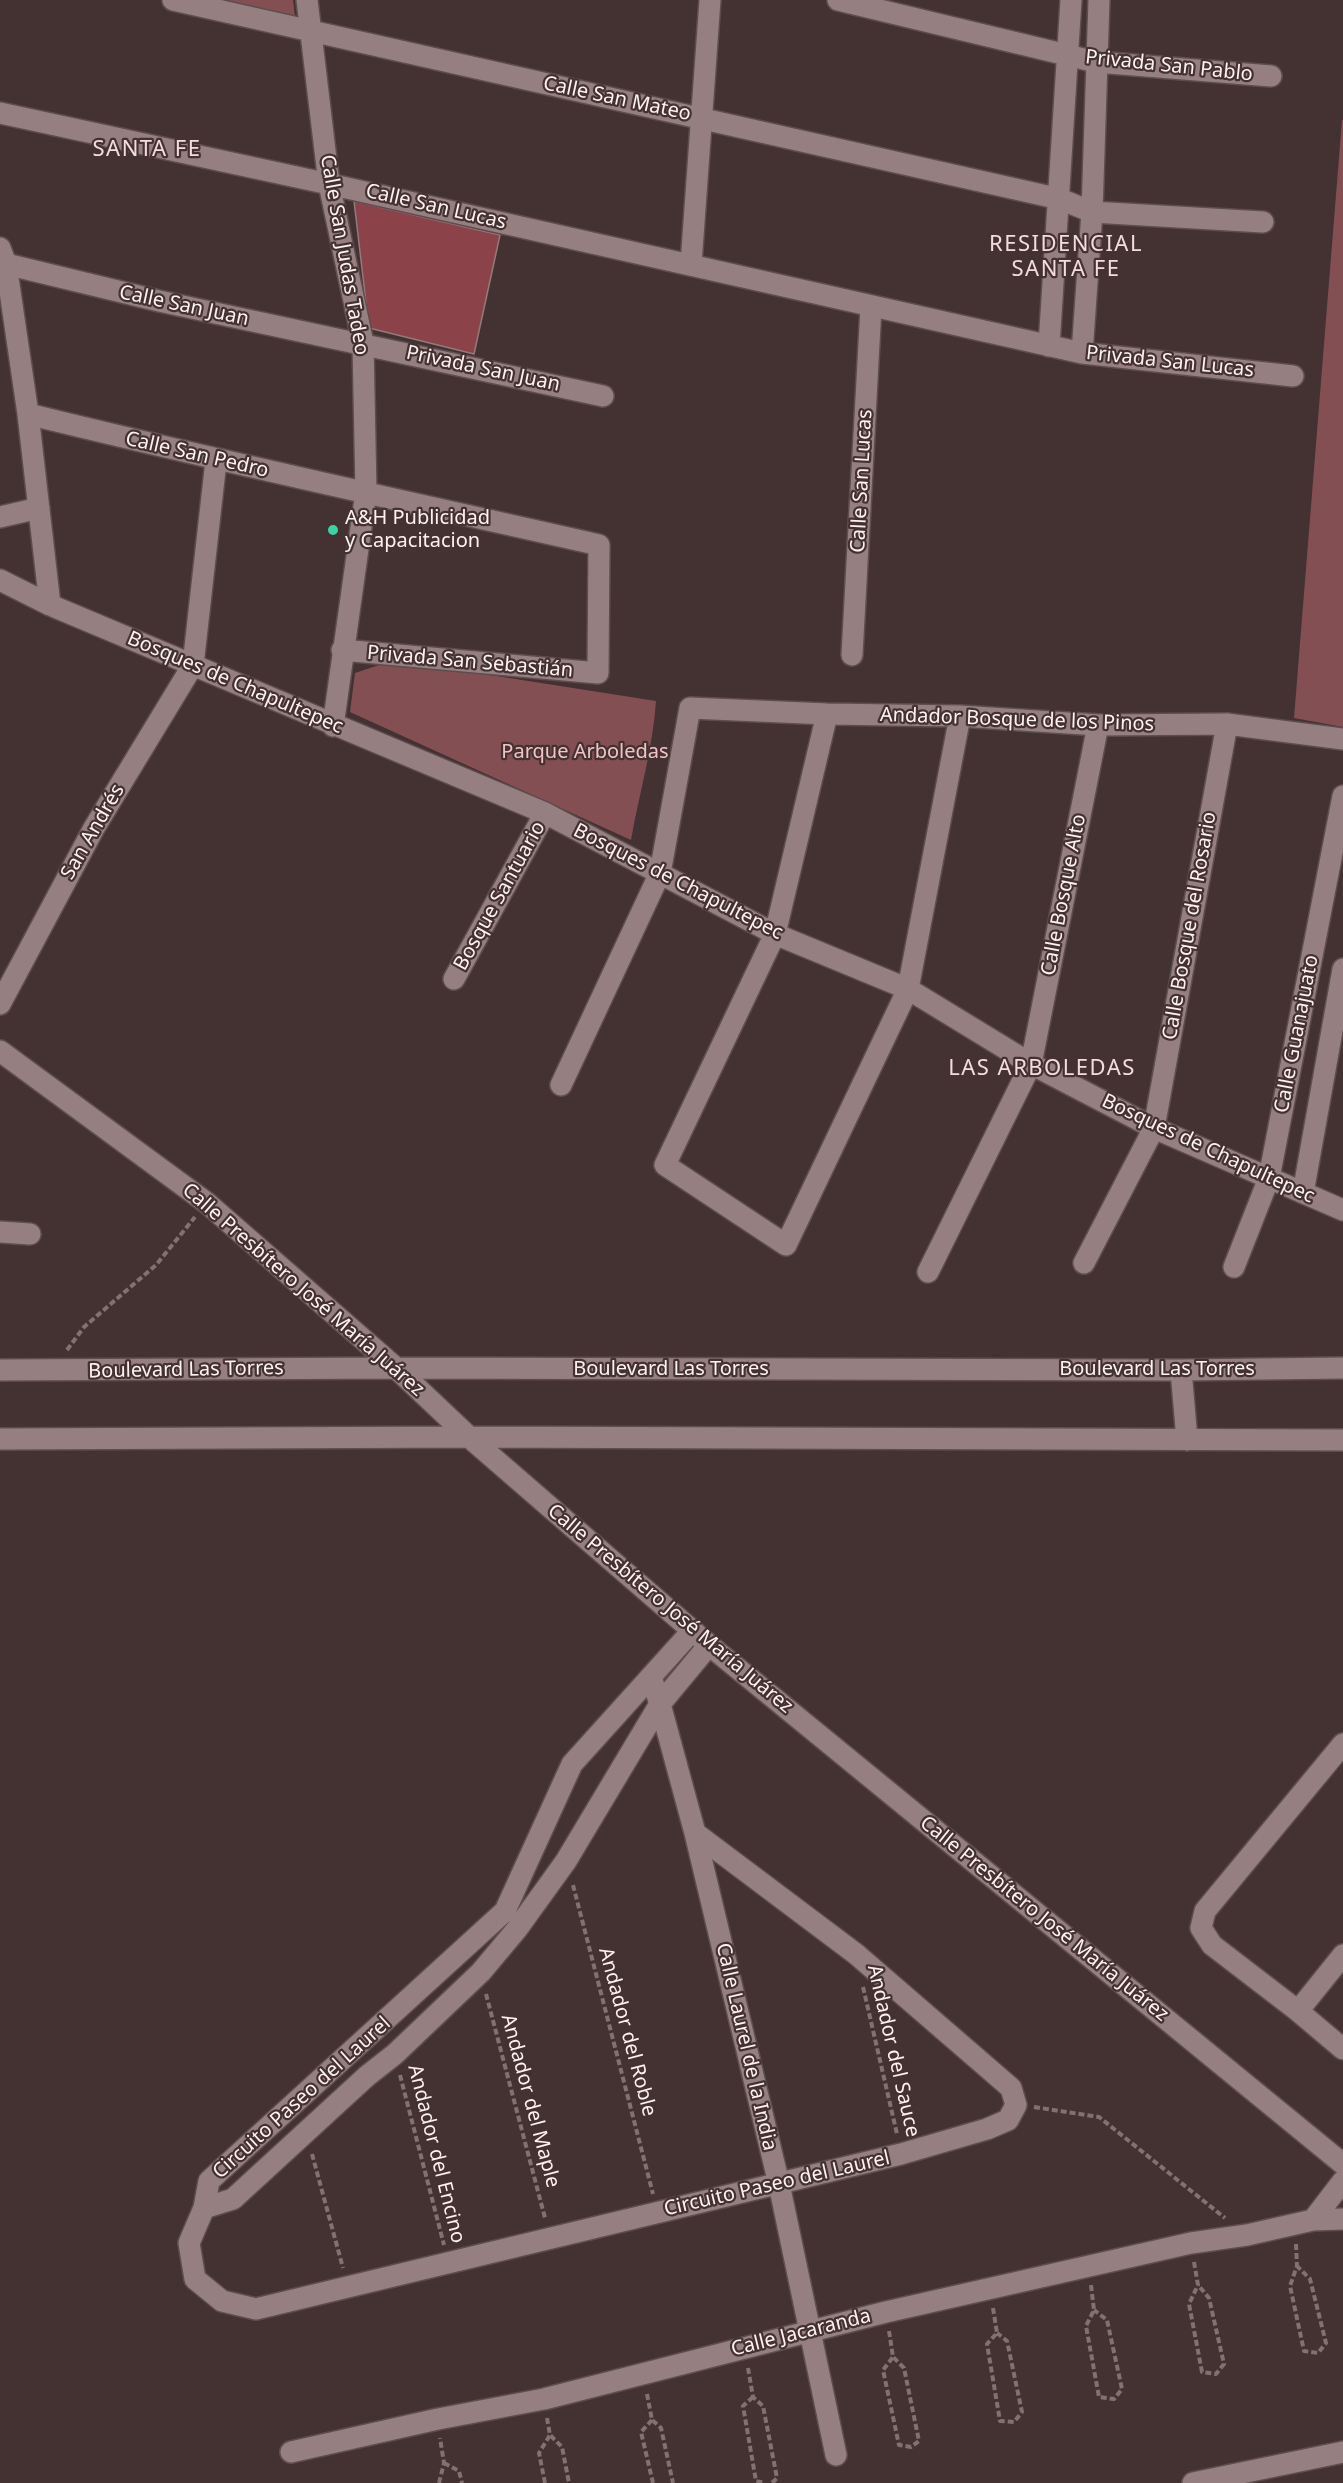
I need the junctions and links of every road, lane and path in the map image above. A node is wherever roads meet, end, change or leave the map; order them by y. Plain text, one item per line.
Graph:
1 (173, 0) edge
2 (307, 0) edge
3 (710, 0) edge
4 (838, 0) edge
5 (1071, 0) edge
6 (1099, 0) edge
7 (310, 32) junction
8 (1066, 54) junction
9 (1096, 62) junction
10 (1271, 76) dead end
11 (0, 113) edge
12 (702, 117) junction
13 (329, 184) junction
14 (1060, 199) junction
15 (1092, 212) junction
16 (1263, 222) dead end
17 (2, 259) edge
18 (691, 264) junction
19 (871, 307) junction
20 (363, 343) junction
21 (1048, 346) junction
22 (1082, 353) junction
23 (1293, 376) dead end
24 (603, 396) dead end
25 (28, 414) junction
26 (216, 461) junction
27 (366, 492) junction
28 (39, 508) junction
29 (0, 517) edge
30 (0, 580) edge
31 (50, 605) junction
32 (342, 650) junction
33 (852, 655) dead end
34 (193, 665) junction
35 (598, 673) joint
36 (827, 714) junction
37 (960, 716) junction
38 (1227, 724) junction
39 (1098, 725) junction
40 (333, 726) junction
41 (1343, 739) edge
42 (1343, 796) edge
43 (545, 813) junction
44 (660, 873) junction
45 (775, 934) junction
46 (1343, 969) edge
47 (454, 978) dead end
48 (908, 989) junction
49 (0, 1004) edge
50 (0, 1051) edge
51 (1030, 1064) junction
52 (561, 1085) dead end
53 (1154, 1128) junction
54 (1269, 1178) junction
55 (1304, 1193) junction
56 (207, 1203) junction
57 (1343, 1210) edge
58 (0, 1232) edge
59 (30, 1234) dead end
60 (1084, 1263) dead end
61 (1234, 1267) dead end
62 (928, 1272) dead end
63 (396, 1368) junction
64 (1343, 1368) edge
65 (0, 1370) edge
66 (1181, 1370) junction
67 (51, 1371) junction
68 (470, 1437) junction
69 (0, 1439) edge
70 (1187, 1440) junction
71 (1343, 1440) edge
72 (693, 1630) junction
73 (710, 1645) junction
74 (651, 1677) junction
75 (660, 1704) junction
76 (1343, 1744) edge
77 (695, 1833) junction
78 (566, 1861) junction
79 (505, 1911) junction
80 (517, 1929) junction
81 (855, 1954) junction
82 (1343, 1955) edge
83 (481, 1972) junction
84 (1298, 2011) junction
85 (1343, 2049) edge
86 (395, 2054) junction
87 (348, 2056) junction
88 (367, 2076) junction
89 (1016, 2104) junction
90 (307, 2133) junction
91 (901, 2154) junction
92 (1343, 2164) edge
93 (1343, 2181) edge
94 (779, 2184) junction
95 (204, 2208) junction
96 (658, 2211) junction
97 (1343, 2219) edge
98 (1304, 2223) junction
99 (1247, 2235) junction
100 (550, 2238) junction
101 (1191, 2243) junction
102 (448, 2262) junction
103 (1089, 2266) junction
104 (1297, 2266) junction
105 (1198, 2285) junction
106 (348, 2286) junction
107 (990, 2290) junction
108 (1094, 2310) junction
109 (886, 2312) junction
110 (809, 2331) junction
111 (997, 2333) junction
112 (744, 2347) junction
113 (893, 2357) junction
114 (644, 2376) junction
115 (753, 2397) junction
116 (652, 2420) junction
117 (291, 2452) dead end
118 (1343, 2452) edge
119 (836, 2455) dead end
120 (439, 2483) edge
121 (462, 2483) edge
122 (545, 2483) edge
123 (569, 2483) edge
124 (652, 2483) edge
125 (673, 2483) edge
126 (765, 2483) edge
127 (772, 2483) edge
128 (1193, 2483) edge

1 - 7 street, Calle San Mateo
2 - 7 street, Calle San Judas Tadeo
3 - 12 street
4 - 8 street, Privada San Pablo
5 - 8 street
6 - 9 street
7 - 12 street, Calle San Mateo
7 - 13 street, Calle San Judas Tadeo
8 - 9 street, Privada San Pablo
8 - 14 street
9 - 10 street, Privada San Pablo
9 - 15 street
11 - 13 street, Calle San Lucas
12 - 14 street, Calle San Mateo
12 - 18 street
13 - 18 street, Calle San Lucas
13 - 20 street, Calle San Judas Tadeo
14 - 15 street, Calle San Mateo
14 - 21 street
15 - 16 street, Calle San Mateo
15 - 22 street
17 - 20 street, Calle San Juan
17 - 25 street
18 - 19 street, Calle San Lucas
19 - 21 street, Calle San Lucas
19 - 33 street, Calle San Lucas
20 - 24 street, Privada San Juan
20 - 27 street, Calle San Judas Tadeo
21 - 22 street, Privada San Lucas
22 - 23 street, Privada San Lucas
25 - 26 street, Calle San Pedro
25 - 28 street
26 - 27 street, Calle San Pedro
26 - 34 street
27 - 32 street, Calle San Judas Tadeo
27 - 35 street, Calle San Pedro
28 - 29 street
28 - 31 street
30 - 31 street, Bosques de Chapultepec
31 - 34 street, Bosques de Chapultepec
32 - 35 street, Privada San Sebastián
32 - 40 street, Calle San Judas Tadeo
34 - 40 street, Bosques de Chapultepec
34 - 49 street, San Andrés
36 - 37 street, Andador Bosque de los Pinos
36 - 44 street, Andador Bosque de los Pinos
36 - 45 street
37 - 39 street, Andador Bosque de los Pinos
37 - 48 street
38 - 39 street, Andador Bosque de los Pinos
38 - 41 street, Andador Bosque de los Pinos
38 - 53 street, Calle Bosque del Rosario
39 - 51 street, Calle Bosque Alto
40 - 43 street, Bosques de Chapultepec
42 - 54 street, Calle Guanajuato
43 - 44 street, Bosques de Chapultepec
43 - 47 street, Bosque Santuario
44 - 45 street, Bosques de Chapultepec
44 - 52 street
45 - 48 street, Bosques de Chapultepec
45 - 48 street
46 - 55 street
48 - 51 street, Bosques de Chapultepec
50 - 56 street, Calle Presbítero José María Juárez
51 - 53 street, Bosques de Chapultepec
51 - 62 street, Calle Bosque Alto
53 - 54 street, Bosques de Chapultepec
53 - 60 street, Calle Bosque del Rosario
54 - 55 street, Bosques de Chapultepec
54 - 61 street, Calle Guanajuato
55 - 57 street, Bosques de Chapultepec
56 - 63 street, Calle Presbítero José María Juárez
56 - 67 path
58 - 59 street
63 - 66 street, Boulevard Las Torres
63 - 67 street, Boulevard Las Torres
63 - 68 street, Calle Presbítero José María Juárez
64 - 66 street, Boulevard Las Torres
65 - 67 street, Boulevard Las Torres
66 - 70 street
68 - 69 street
68 - 70 street
68 - 72 street, Calle Presbítero José María Juárez
70 - 71 street
72 - 73 street, Calle Presbítero José María Juárez
72 - 74 street, Circuito Paseo del Laurel
73 - 75 street, Circuito Paseo del Laurel
73 - 92 street, Calle Presbítero José María Juárez
74 - 75 street, Calle Laurel de la India
74 - 79 street, Circuito Paseo del Laurel
75 - 77 street, Calle Laurel de la India
75 - 78 street, Circuito Paseo del Laurel
76 - 84 street
77 - 81 street
77 - 94 street, Calle Laurel de la India
78 - 80 street, Circuito Paseo del Laurel
78 - 96 path, Andador del Roble
79 - 80 street
79 - 87 street, Circuito Paseo del Laurel
80 - 83 street, Circuito Paseo del Laurel
81 - 89 street
81 - 91 path, Andador del Sauce
82 - 84 street
83 - 86 street, Circuito Paseo del Laurel
83 - 100 path, Andador del Maple
84 - 85 street
86 - 88 street, Circuito Paseo del Laurel
86 - 102 path, Andador del Encino
87 - 88 street
87 - 95 street, Circuito Paseo del Laurel
88 - 90 street, Circuito Paseo del Laurel
89 - 91 street, Circuito Paseo del Laurel
89 - 99 path
90 - 95 street, Circuito Paseo del Laurel
90 - 106 path
91 - 94 street, Circuito Paseo del Laurel
93 - 98 street
94 - 96 street, Circuito Paseo del Laurel
94 - 110 street, Calle Laurel de la India
95 - 106 street, Circuito Paseo del Laurel
96 - 100 street, Circuito Paseo del Laurel
97 - 98 street, Calle Jacaranda
98 - 99 street, Calle Jacaranda
98 - 104 path
99 - 101 street, Calle Jacaranda
100 - 102 street, Circuito Paseo del Laurel
101 - 103 street, Calle Jacaranda
101 - 105 path
102 - 106 street, Circuito Paseo del Laurel
103 - 107 street, Calle Jacaranda
103 - 108 path
104 - 104 path
105 - 105 path
107 - 109 street, Calle Jacaranda
107 - 111 path
108 - 108 path
109 - 110 street, Calle Jacaranda
109 - 113 path
110 - 112 street, Calle Jacaranda
110 - 119 street, Calle Laurel de la India
111 - 111 path
112 - 114 street, Calle Jacaranda
112 - 115 path
113 - 113 path
114 - 116 path
114 - 117 street, Calle Jacaranda
115 - 126 path
115 - 127 path
116 - 124 path
116 - 125 path
118 - 128 street
120 - 121 path
122 - 123 path

